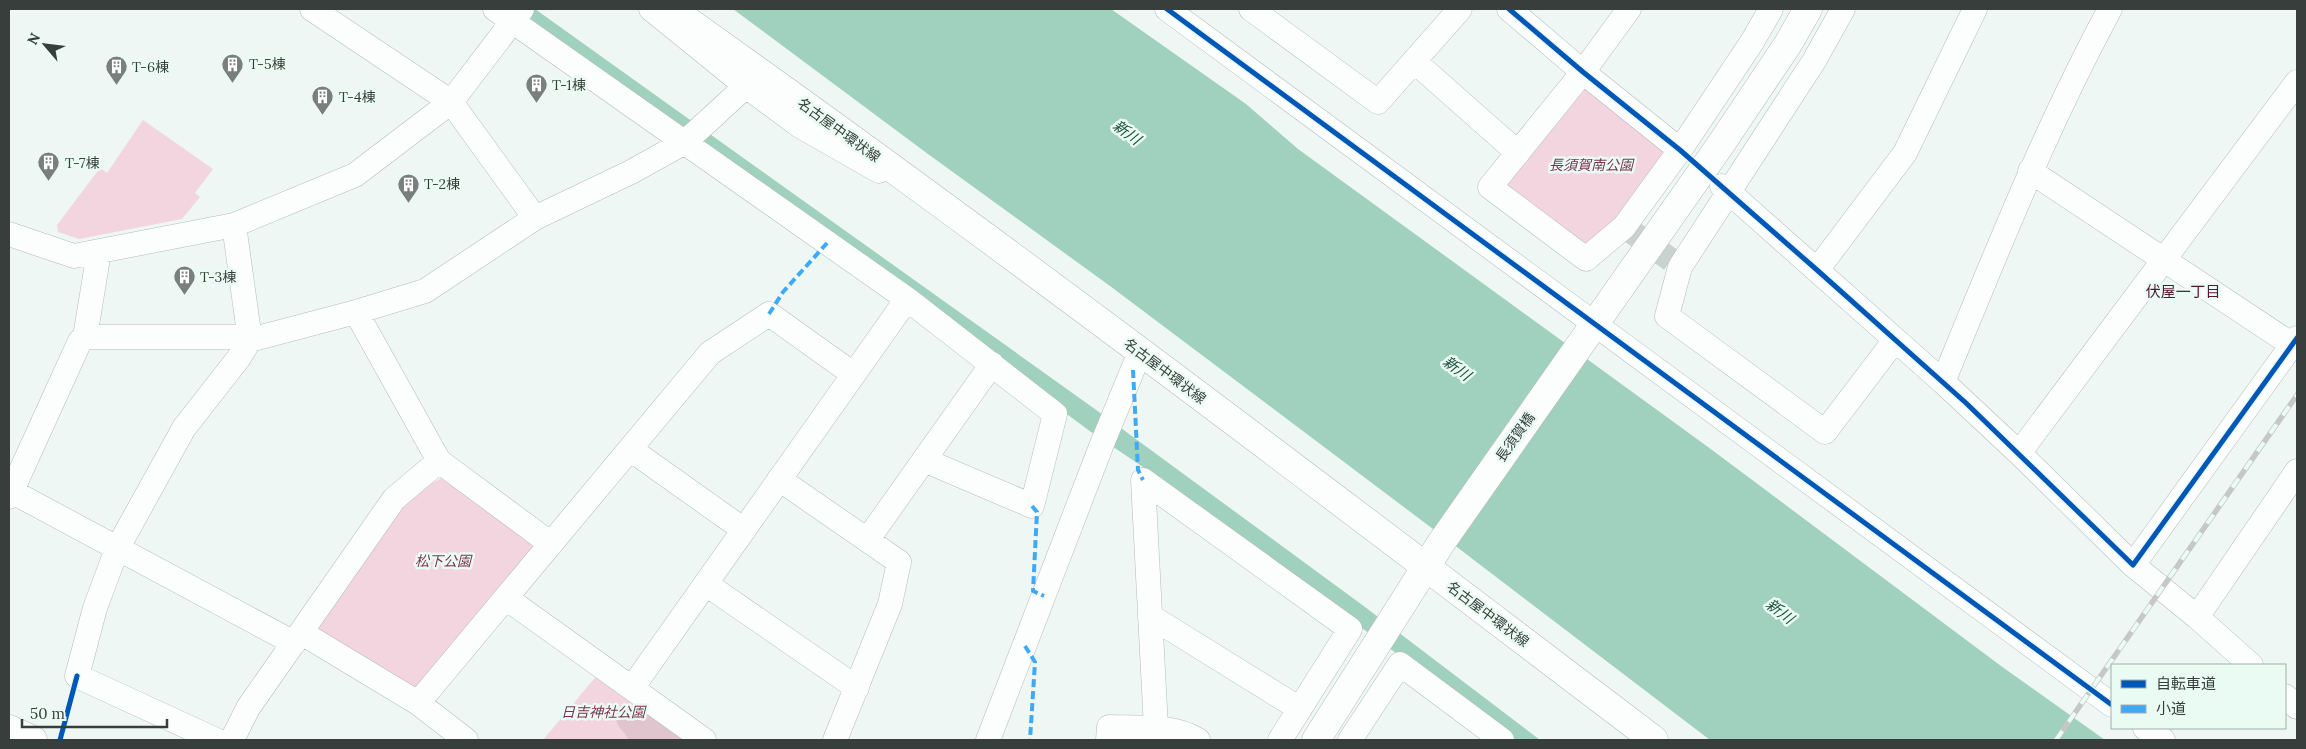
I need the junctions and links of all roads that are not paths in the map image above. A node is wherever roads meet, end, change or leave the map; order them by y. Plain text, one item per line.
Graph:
1 (312, 9) edge
2 (651, 9) edge
3 (671, 9) edge
4 (1168, 9) edge
5 (1251, 9) edge
6 (1460, 9) edge
7 (1509, 9) edge
8 (1628, 9) edge
9 (1771, 9) edge
10 (1808, 9) edge
11 (1843, 9) edge
12 (1976, 9) edge
13 (2110, 9) edge
14 (510, 13) edge
15 (1414, 61) junction
16 (1583, 72) junction
17 (2297, 82) edge
18 (746, 86) junction
19 (451, 102) junction
20 (693, 134) junction
21 (1680, 150) junction
22 (1518, 153) junction
23 (2030, 171) junction
24 (918, 183) junction
25 (1725, 188) junction
26 (535, 218) junction
27 (234, 225) junction
28 (9, 234) edge
29 (98, 252) junction
30 (2164, 260) junction
31 (1817, 270) junction
32 (907, 299) junction
33 (356, 312) junction
34 (1593, 328) junction
35 (85, 337) junction
36 (249, 339) junction
37 (1895, 340) junction
38 (2296, 343) edge
39 (1140, 352) junction
40 (992, 364) junction
41 (853, 374) junction
42 (1944, 382) junction
43 (630, 449) junction
44 (2019, 453) junction
45 (924, 460) junction
46 (439, 461) junction
47 (2297, 471) edge
48 (779, 479) junction
49 (10, 493) edge
50 (744, 530) junction
51 (868, 539) junction
52 (551, 544) junction
53 (117, 549) junction
54 (2133, 565) junction
55 (1426, 567) junction
56 (706, 584) junction
57 (506, 598) junction
58 (1150, 616) junction
59 (2198, 617) junction
60 (298, 638) junction
61 (2250, 664) edge
62 (632, 688) junction
63 (857, 688) junction
64 (2286, 697) edge
65 (418, 703) junction
66 (2111, 704) edge
67 (2297, 707) edge
68 (1300, 709) junction
69 (1156, 728) junction
70 (9, 729) edge
71 (2146, 729) edge
72 (1496, 738) edge
73 (33, 740) edge
74 (216, 740) edge
75 (232, 740) edge
76 (466, 740) edge
77 (704, 740) edge
78 (835, 740) edge
79 (988, 740) edge
80 (1108, 740) edge
81 (1198, 740) edge
82 (1280, 740) edge
83 (1316, 740) edge
84 (1350, 740) edge
85 (1654, 740) edge
86 (2162, 740) edge

1 - 19 street
2 - 18 street
3 - 24 main road, 名古屋中環状線
4 - 34 street
5 - 15 street
6 - 15 street
7 - 16 street
8 - 16 street
9 - 21 street
10 - 34 main road, 長須賀橋
11 - 25 street
12 - 31 street
13 - 23 street
14 - 19 street
14 - 20 street
15 - 22 street
16 - 21 street
16 - 22 street
17 - 30 street
18 - 20 street
18 - 24 street
19 - 26 street
19 - 27 street
20 - 26 street
20 - 32 street
21 - 22 street
23 - 30 street
23 - 42 street
24 - 39 main road, 名古屋中環状線
25 - 31 street
25 - 37 street
26 - 33 street
27 - 29 street
27 - 36 street
28 - 29 street
29 - 35 street
30 - 38 street
30 - 44 street
31 - 37 street
32 - 40 street
32 - 41 street
33 - 36 street
33 - 46 street
34 - 55 main road, 長須賀橋
34 - 66 street
35 - 36 street
35 - 49 street
36 - 53 street
37 - 42 street
38 - 54 street
39 - 55 main road, 名古屋中環状線
39 - 79 street
40 - 45 street
40 - 45 street
41 - 43 street
41 - 48 street
42 - 44 street
43 - 50 street
43 - 52 street
44 - 54 street
45 - 51 street
46 - 52 street
46 - 60 street
47 - 59 street
48 - 50 street
48 - 51 street
49 - 53 street
50 - 56 street
51 - 63 street
52 - 57 street
53 - 60 street
53 - 74 street
54 - 59 street
55 - 83 main road, 長須賀橋
55 - 85 main road, 名古屋中環状線
56 - 62 street
56 - 63 street
57 - 62 street
57 - 65 street
58 - 68 street
58 - 68 street
58 - 69 street
59 - 61 street
60 - 65 street
60 - 75 street
62 - 77 street
63 - 78 street
64 - 67 street
65 - 76 street
68 - 82 street
69 - 80 street
69 - 81 street
70 - 73 main road
71 - 86 street
72 - 84 street

